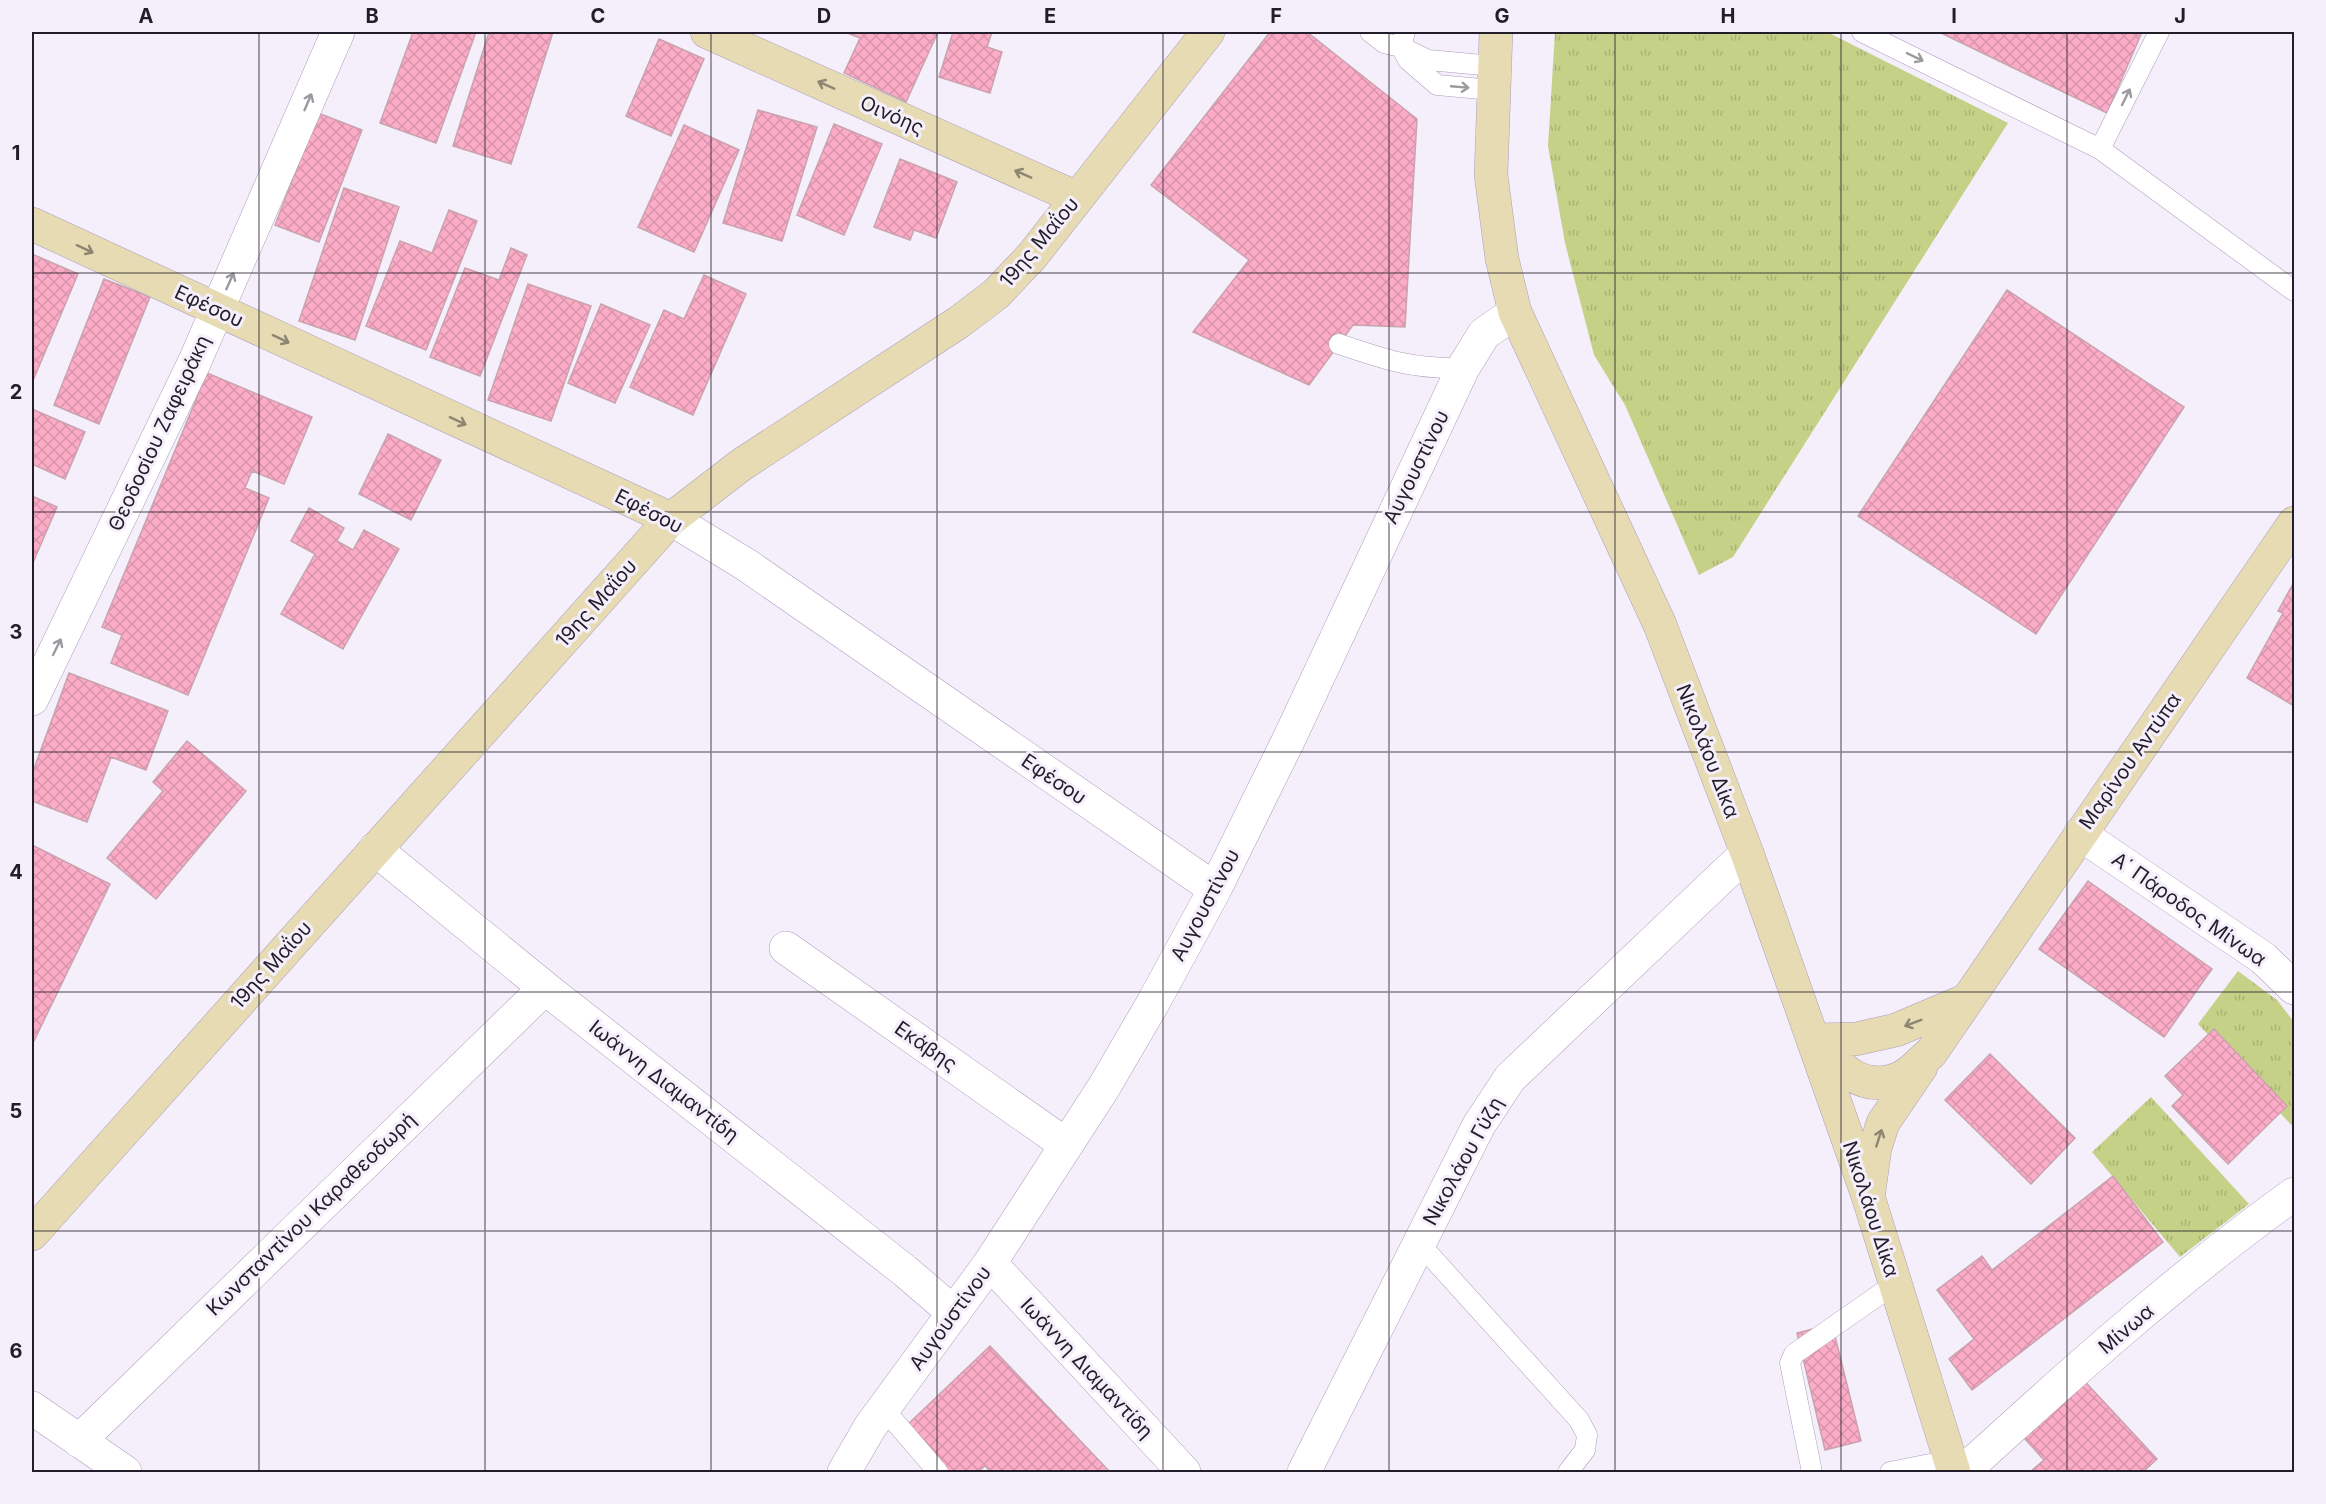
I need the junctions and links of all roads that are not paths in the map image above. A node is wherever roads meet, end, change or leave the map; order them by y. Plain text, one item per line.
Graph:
1 (338, 32) edge
2 (707, 32) edge
3 (1208, 32) edge
4 (1370, 32) edge
5 (1496, 32) edge
6 (1862, 32) edge
7 (2158, 32) edge
8 (1403, 39) edge
9 (1494, 78) junction
10 (2100, 149) junction
11 (1077, 198) junction
12 (32, 224) edge
13 (2295, 291) edge
14 (217, 310) junction
15 (1515, 312) junction
16 (1339, 344) dead end
17 (1463, 368) junction
18 (671, 519) junction
19 (2295, 523) edge
20 (32, 699) edge
21 (2080, 834) junction
22 (375, 849) junction
23 (1747, 853) junction
24 (1215, 889) junction
25 (786, 948) dead end
26 (545, 988) junction
27 (2295, 988) edge
28 (1967, 1000) junction
29 (1815, 1040) junction
30 (1931, 1053) junction
31 (1065, 1144) junction
32 (2295, 1194) edge
33 (1868, 1196) junction
34 (32, 1234) edge
35 (1419, 1243) junction
36 (990, 1263) junction
37 (1896, 1283) junction
38 (954, 1313) junction
39 (32, 1408) edge
40 (884, 1408) junction
41 (79, 1441) junction
42 (1956, 1468) edge
43 (125, 1473) edge
44 (844, 1473) edge
45 (938, 1473) edge
46 (1185, 1473) edge
47 (1304, 1473) edge
48 (1568, 1473) edge
49 (1812, 1473) edge
50 (1890, 1473) edge

14 -> 1 street, Θεοδοσίου Ζαφειράκη
11 -> 2 street, Οινόης
3 - 11 street, 19ης Μαΐου
4 - 8 lane
5 - 9 street, Νικολάου Δίκα
6 -> 10 lane
10 -> 7 lane
8 - 9 lane
9 - 15 street, Νικολάου Δίκα
10 - 13 lane
11 - 18 street, 19ης Μαΐου
12 -> 14 street, Εφέσου
14 -> 18 street, Εφέσου
20 -> 14 street, Θεοδοσίου Ζαφειράκη
15 - 17 street, Αυγουστίνου
15 - 23 street, Νικολάου Δίκα
16 - 17 lane
17 - 24 street, Αυγουστίνου
18 - 22 street, 19ης Μαΐου
18 - 24 street, Εφέσου
19 - 21 street, Μαρίνου Αντύπα
21 - 27 street, Α΄ Πάροδος Μίνωα
21 - 28 street, Μαρίνου Αντύπα
22 - 26 street, Ιωάννη Διαμαντίδη
22 - 34 street, 19ης Μαΐου
23 - 29 street, Νικολάου Δίκα
23 - 35 street, Νικολάου Γύζη
24 - 31 street, Αυγουστίνου
25 - 31 street, Εκάβης
26 - 38 street, Ιωάννη Διαμαντίδη
26 - 41 street, Κωνσταντίνου Καραθεοδωρή
28 -> 29 street
28 - 30 street, Μαρίνου Αντύπα
29 - 30 street
29 - 33 street, Νικολάου Δίκα
33 -> 30 street, Μαρίνου Αντύπα
31 - 36 street, Αυγουστίνου
32 - 42 street, Μίνωα
33 - 37 street, Νικολάου Δίκα
35 - 47 street, Νικολάου Γύζη
35 - 48 lane
36 - 38 street, Αυγουστίνου
36 - 46 street, Ιωάννη Διαμαντίδη
37 - 42 street, Νικολάου Δίκα
37 - 49 lane
38 - 40 street, Αυγουστίνου
39 - 41 street
40 - 44 street, Αυγουστίνου
40 - 45 lane
41 - 43 street
42 - 50 lane

